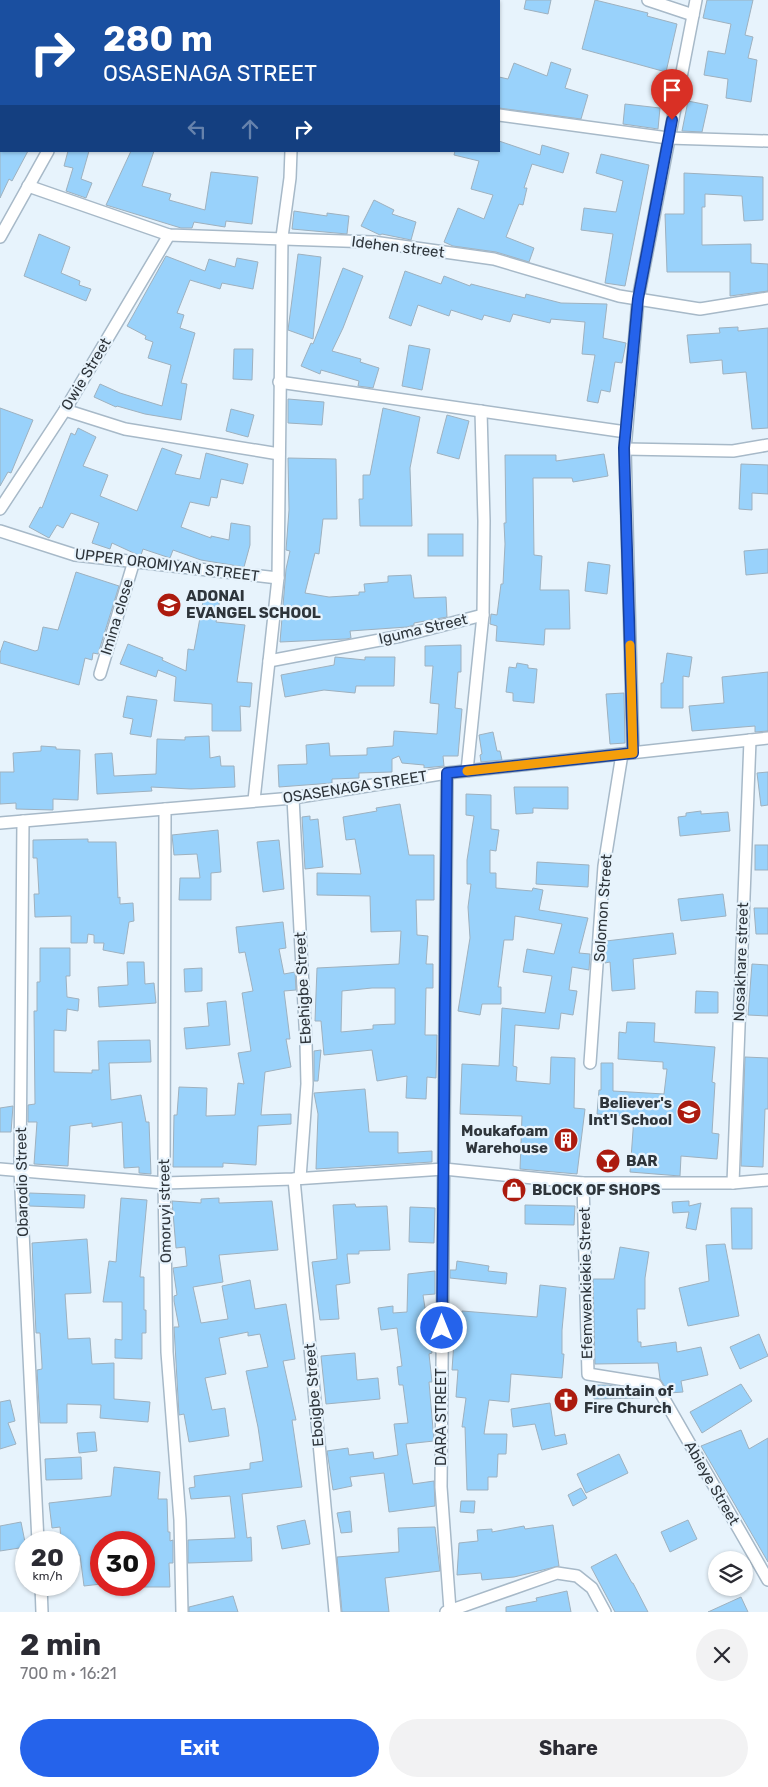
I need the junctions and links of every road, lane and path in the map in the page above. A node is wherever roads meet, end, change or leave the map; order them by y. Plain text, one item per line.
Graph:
1 (648, 0) edge
2 (696, 0) edge
3 (693, 15) junction
4 (500, 115) edge
5 (668, 138) junction
6 (768, 141) edge
7 (47, 152) edge
8 (291, 152) edge
9 (28, 186) junction
10 (168, 235) junction
11 (0, 237) edge
12 (282, 237) junction
13 (768, 298) edge
14 (638, 299) junction
15 (279, 382) junction
16 (65, 410) junction
17 (481, 411) junction
18 (626, 432) junction
19 (768, 445) edge
20 (624, 448) junction
21 (279, 454) junction
22 (0, 509) edge
23 (0, 531) edge
24 (134, 561) junction
25 (278, 578) junction
26 (483, 615) junction
27 (269, 661) junction
28 (100, 674) dead end
29 (768, 738) edge
30 (750, 740) junction
31 (628, 753) junction
32 (467, 771) junction
33 (447, 773) junction
34 (293, 798) junction
35 (254, 800) junction
36 (165, 809) junction
37 (23, 821) junction
38 (0, 823) edge
39 (590, 1063) dead end
40 (0, 1169) edge
41 (20, 1170) junction
42 (444, 1170) junction
43 (297, 1179) junction
44 (768, 1180) edge
45 (164, 1183) junction
46 (583, 1183) junction
47 (732, 1183) junction
48 (656, 1385) joint
49 (37, 1531) edge
50 (768, 1580) edge
51 (41, 1596) edge
52 (448, 1611) edge
53 (42, 1612) edge
54 (182, 1612) edge
55 (335, 1612) edge
56 (605, 1612) edge

1 - 3 street
2 - 3 street, Solomon Street
3 - 5 street, Solomon Street
4 - 5 street
5 - 6 street
5 - 14 street, Solomon Street
7 - 9 street
8 - 12 street
9 - 10 street, Idehen street
9 - 11 street
10 - 12 street, Idehen street
10 - 16 street, Owie Street
12 - 14 street, Idehen street
12 - 15 street
13 - 14 street, Idehen street
14 - 18 street, Solomon Street
15 - 17 street
15 - 21 street
16 - 21 street
16 - 22 street, Owie Street
17 - 18 street
17 - 26 street
18 - 20 street, Solomon Street
19 - 20 street
20 - 31 street, Solomon Street
21 - 25 street
23 - 24 street, UPPER OROMIYAN STREET
24 - 25 street, UPPER OROMIYAN STREET
24 - 28 street, Imina close
25 - 27 street
26 - 27 street, Iguma Street
26 - 32 street, Iguma Street
27 - 35 street
29 - 30 street, OSASENAGA STREET
30 - 31 street, OSASENAGA STREET
30 - 47 street, Nosakhare street
31 - 32 street, OSASENAGA STREET
31 - 39 street, Solomon Street
32 - 33 street, OSASENAGA STREET
33 - 34 street, OSASENAGA STREET
33 - 42 street, DARA STREET
34 - 35 street, OSASENAGA STREET
34 - 43 street, Ebehigbe Street
35 - 36 street, OSASENAGA STREET
36 - 37 street, OSASENAGA STREET
36 - 45 street, Omoruyi street
37 - 38 street, OSASENAGA STREET
37 - 41 street, Obarodio Street
40 - 41 street
41 - 45 street
41 - 49 street, Obarodio Street
42 - 43 street
42 - 46 street
42 - 52 street, DARA STREET
43 - 45 street
43 - 55 street, Eboigbe Street
44 - 47 street
45 - 54 street, Omoruyi street
46 - 47 street
46 - 48 street, Efemwenkiekie Street
48 - 50 street, Abieye Street
51 - 53 street
52 - 56 street

